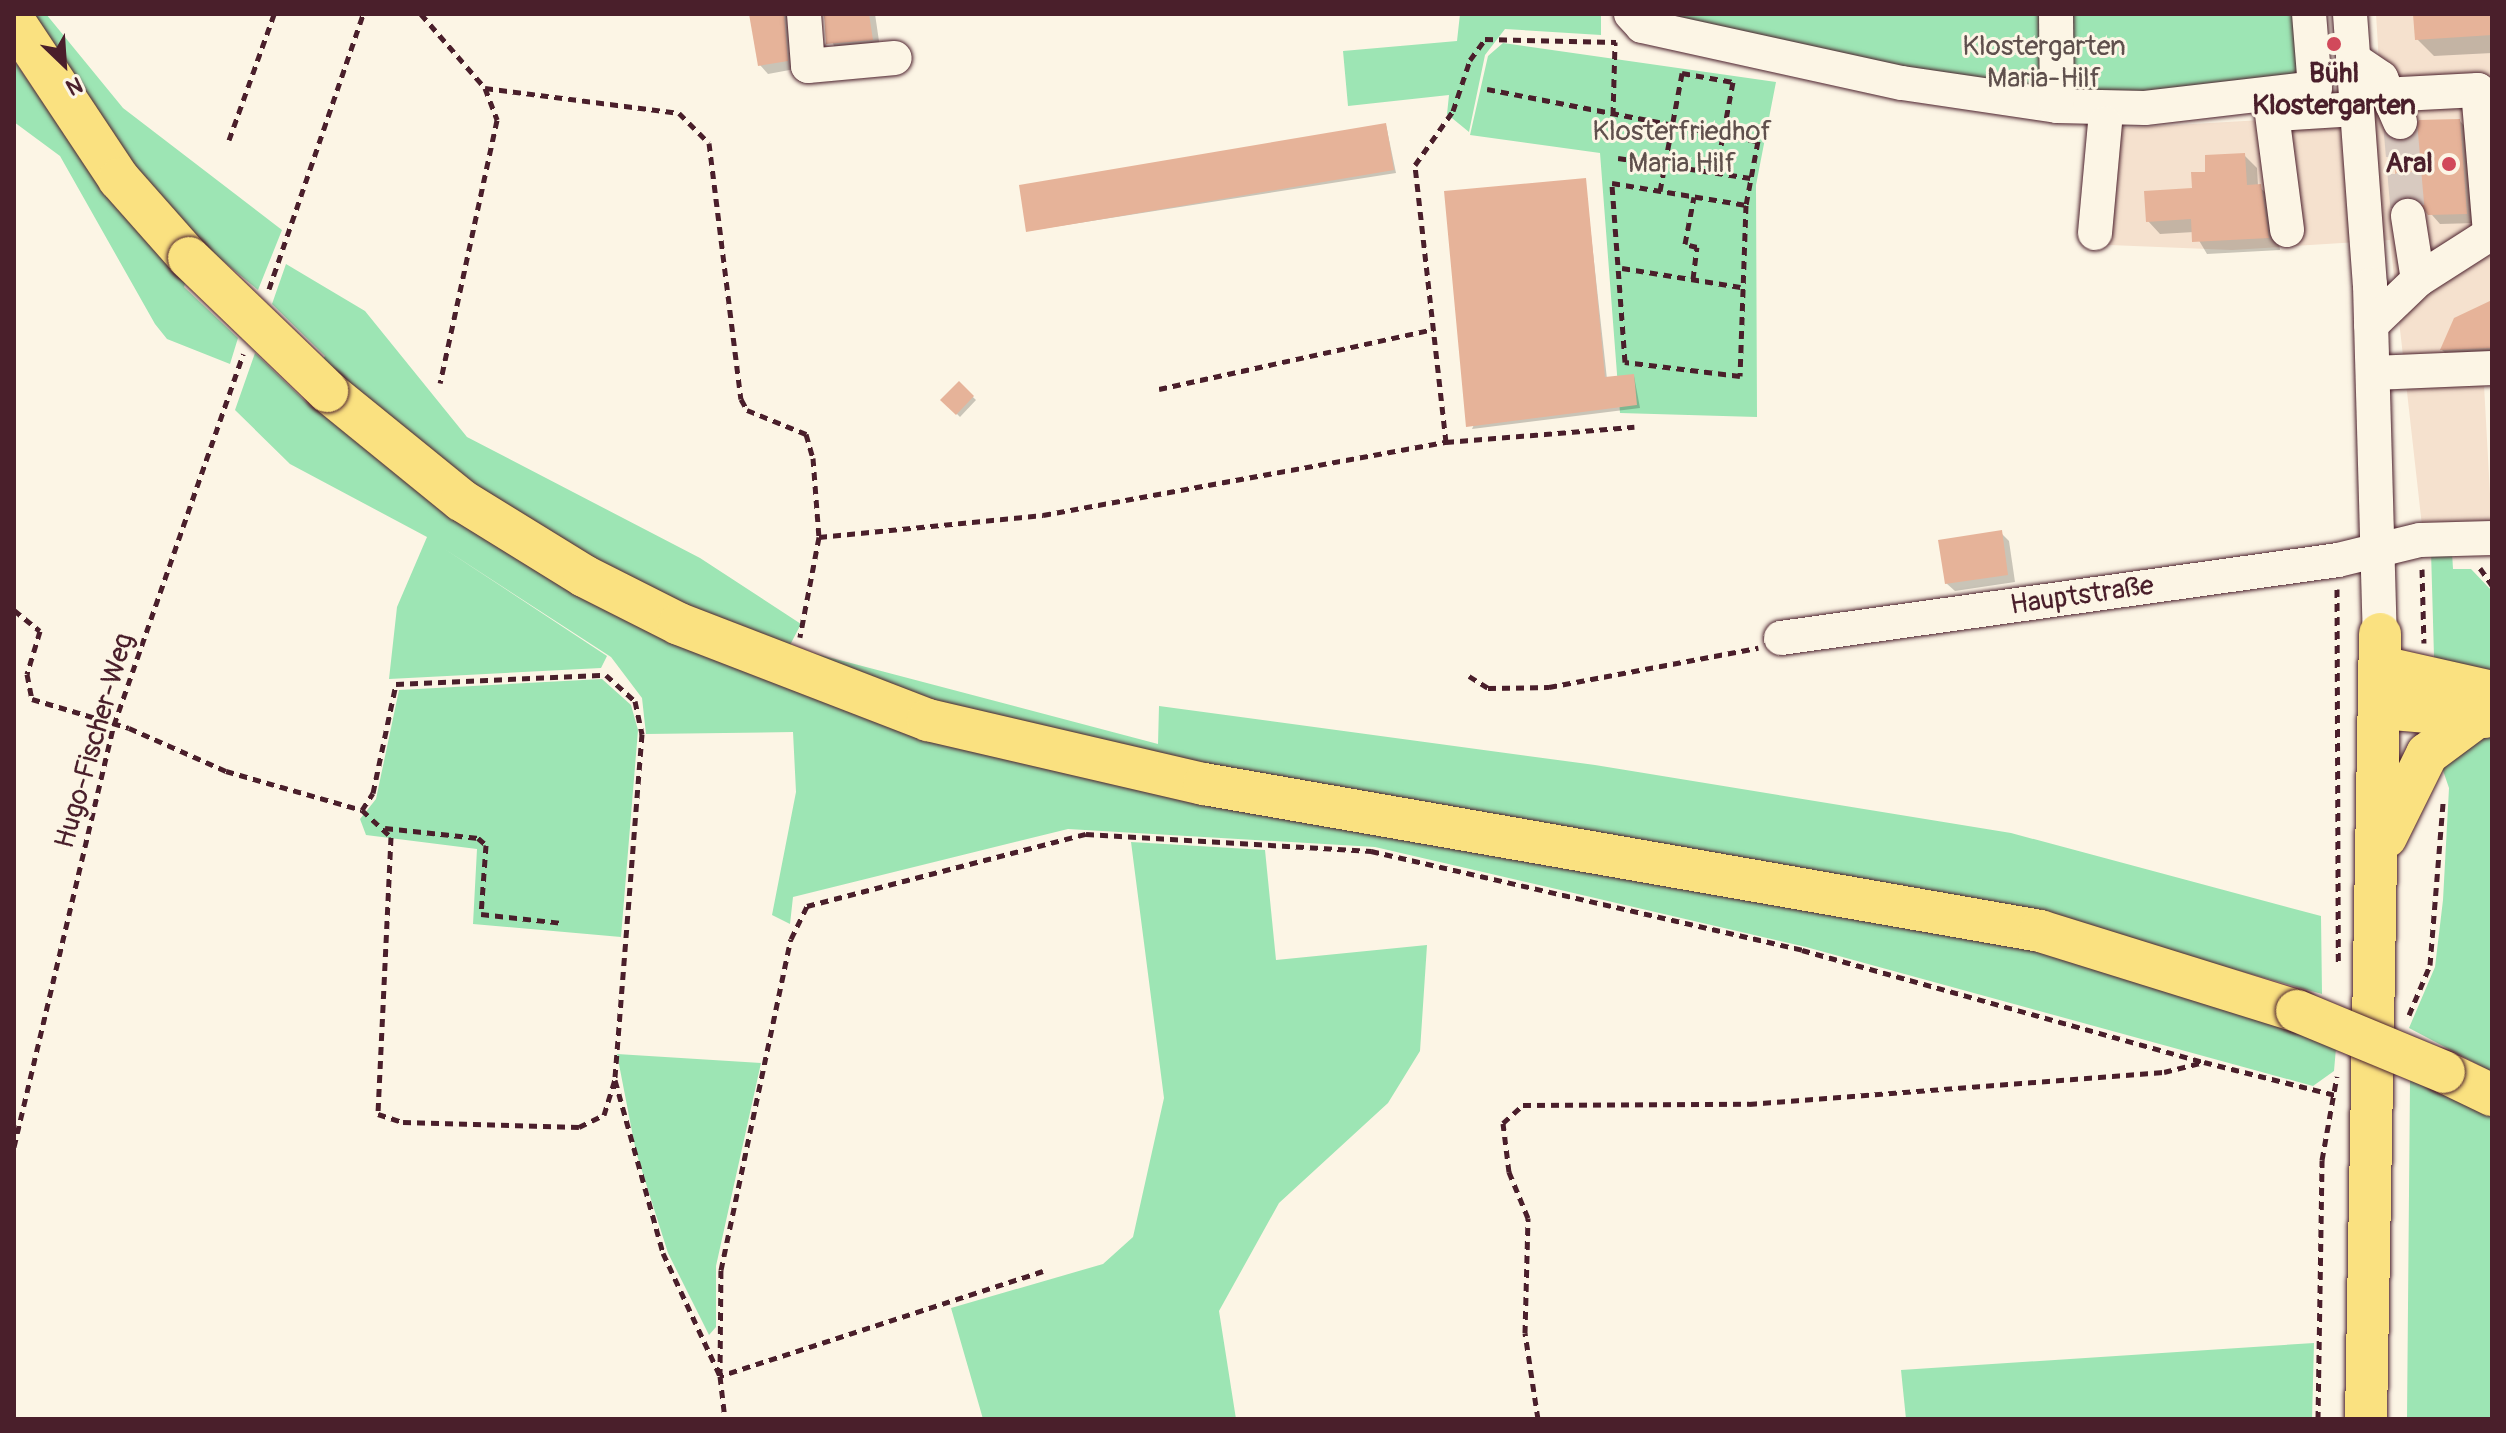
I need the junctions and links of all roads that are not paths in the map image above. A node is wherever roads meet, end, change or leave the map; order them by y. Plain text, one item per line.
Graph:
1 (804, 14) edge
2 (2056, 14) edge
3 (2309, 14) edge
4 (2350, 14) edge
5 (14, 21) edge
6 (1623, 28) edge
7 (895, 58) dead end
8 (2353, 59) junction
9 (2356, 109) junction
10 (2062, 114) junction
11 (2272, 114) junction
12 (2105, 123) junction
13 (2417, 216) tunnel mouth
14 (2287, 230) dead end
15 (2095, 233) dead end
16 (2418, 280) junction
17 (2371, 325) junction
18 (2492, 368) edge
19 (2373, 373) junction
20 (2492, 538) edge
21 (2382, 552) junction
22 (1781, 638) road end
23 (2381, 651) junction
24 (2382, 708) junction
25 (2487, 709) edge
26 (2377, 856) junction
27 (2492, 1095) edge
28 (2366, 1419) edge

1 - 7 street
2 - 10 street
3 - 10 street
4 - 8 street
5 - 27 main road, bridge
6 - 10 street
8 - 9 street
8 - 16 street
9 - 11 street
9 - 17 street
10 - 12 street
11 - 12 street
11 - 14 street
12 - 15 street
13 - 16 street
16 - 17 street
17 - 19 street
18 - 19 street
19 - 21 street
20 - 21 street, Hauptstraße
21 - 22 street, Hauptstraße
21 - 23 street
23 - 24 main road
23 - 25 main road
24 - 25 main road
24 - 26 main road
25 - 26 main road
26 - 28 main road

